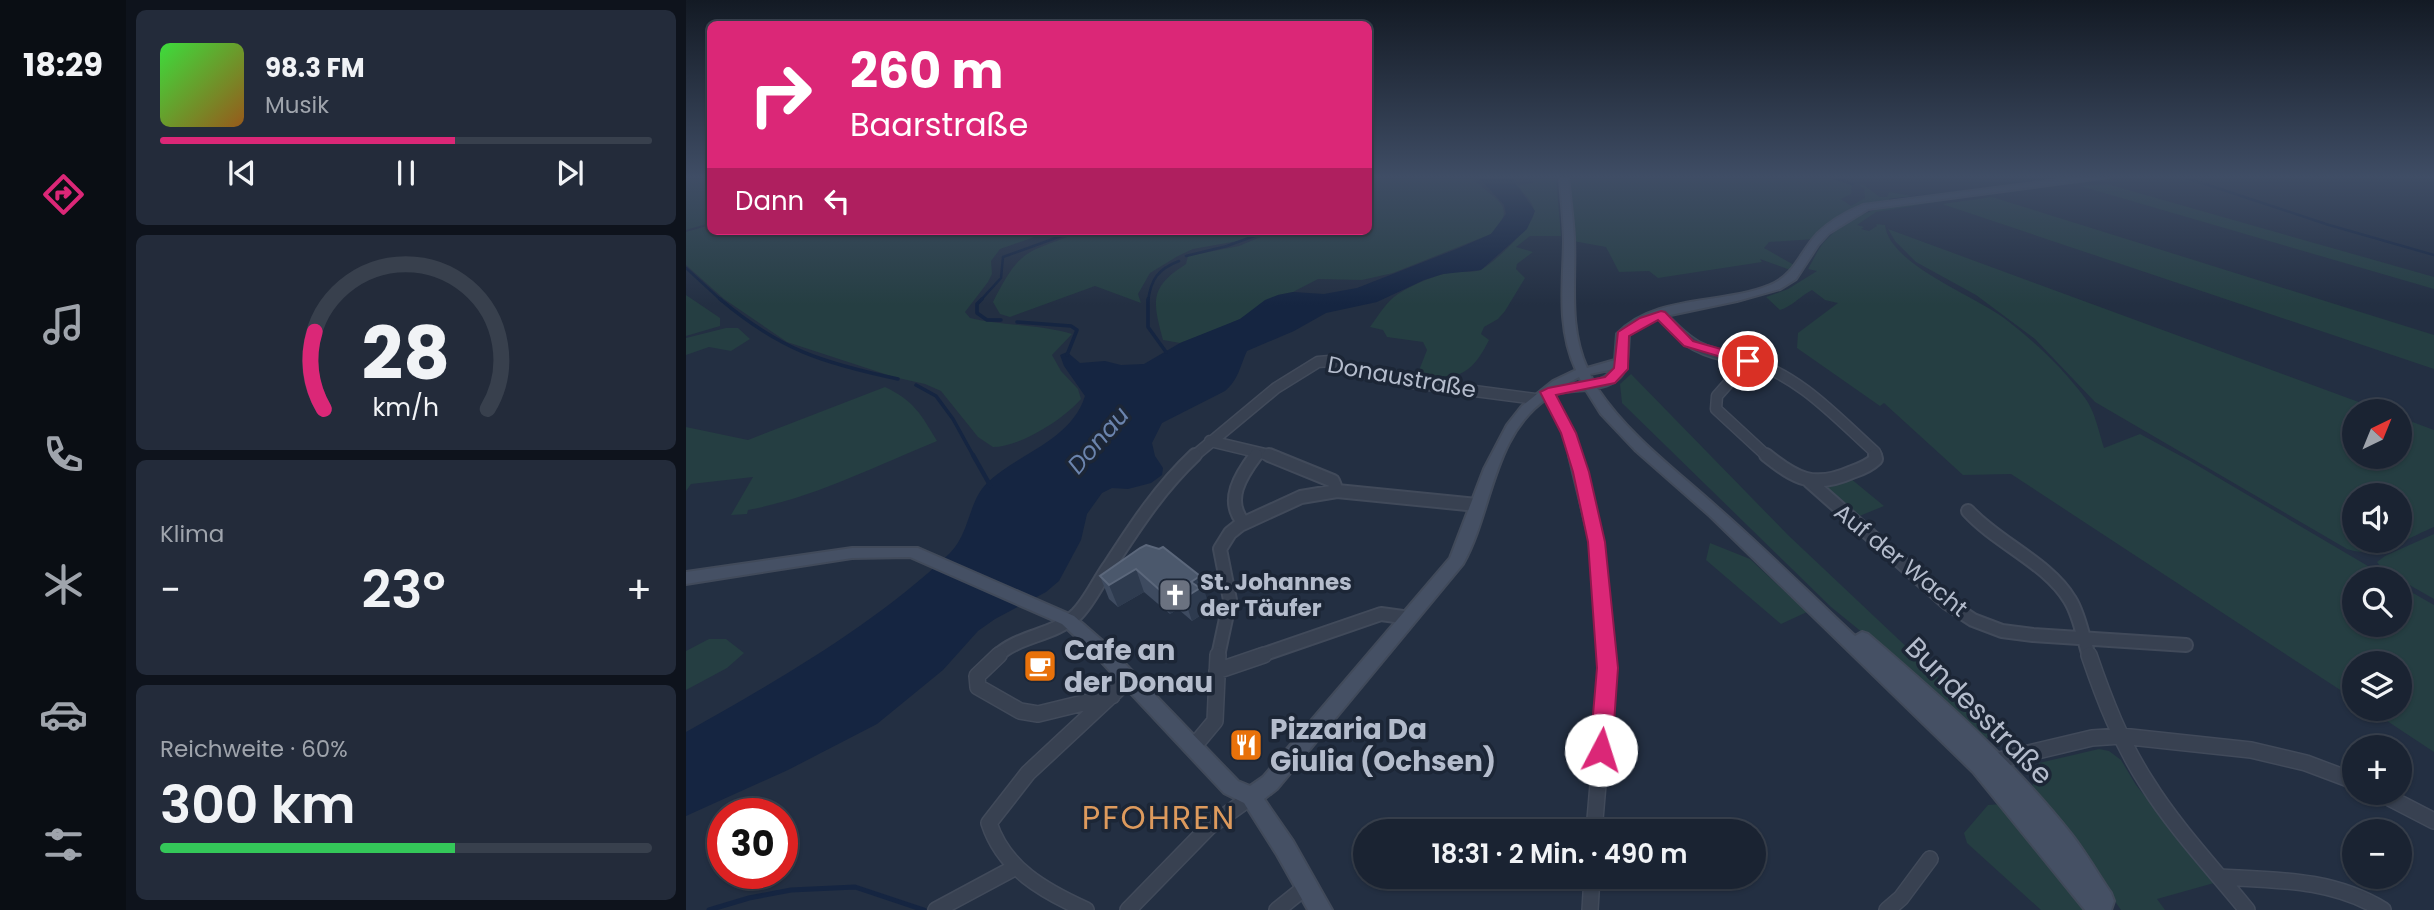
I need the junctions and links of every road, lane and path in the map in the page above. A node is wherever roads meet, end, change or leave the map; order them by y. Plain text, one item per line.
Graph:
1 (1567, 219) edge
2 (1841, 219) edge
3 (1661, 315) junction
4 (1748, 361) junction
5 (1591, 378) junction
6 (1541, 396) junction
7 (1210, 441) junction
8 (1258, 453) junction
9 (1809, 481) junction
10 (1337, 491) junction
11 (1478, 505) junction
12 (1968, 511) dead end
13 (1244, 523) junction
14 (686, 578) edge
15 (1065, 618) junction
16 (1410, 618) junction
17 (2083, 637) junction
18 (2186, 645) dead end
19 (1217, 670) junction
20 (1129, 679) junction
21 (1112, 696) junction
22 (2121, 736) junction
23 (1191, 745) junction
24 (1986, 764) junction
25 (2342, 776) edge
26 (1251, 797) junction
27 (2403, 805) edge
28 (1595, 819) edge
29 (2434, 821) edge
30 (1930, 859) dead end
31 (1016, 867) junction
32 (2220, 877) junction
33 (1307, 886) junction
34 (1591, 889) edge
35 (941, 908) edge
36 (1086, 910) edge
37 (1128, 910) edge
38 (1277, 910) edge
39 (1321, 910) edge
40 (1590, 910) edge
41 (1887, 910) edge
42 (2100, 910) edge
43 (2110, 910) edge
44 (2247, 910) edge
45 (2383, 910) edge

1 - 5 street, Bundesstraße
2 - 3 street
3 - 4 street
3 - 5 street
4 - 9 street, Auf der Wacht
4 - 9 street
5 - 6 street
5 - 24 street, Bundesstraße
6 - 7 street, Donaustraße
6 - 11 street
6 - 28 street
7 - 8 street
7 - 15 street, Donaustraße
8 - 10 street
8 - 13 street
9 - 17 street, Auf der Wacht
10 - 11 street
10 - 13 street
11 - 16 street
12 - 17 street
13 - 19 street
14 - 15 street
15 - 20 street
15 - 21 street
16 - 19 street
16 - 26 street
17 - 18 street, Auf der Wacht
17 - 22 street
19 - 23 street
20 - 21 street
20 - 23 street
21 - 31 street
22 - 24 street
22 - 25 street
22 - 32 street
23 - 26 street
24 - 42 street, Bundesstraße
24 - 43 street, Bundesstraße
26 - 33 street
26 - 37 street
27 - 29 street
30 - 41 street
31 - 35 street
31 - 36 street
32 - 44 street
32 - 45 street
33 - 38 street
33 - 39 street
34 - 40 street

